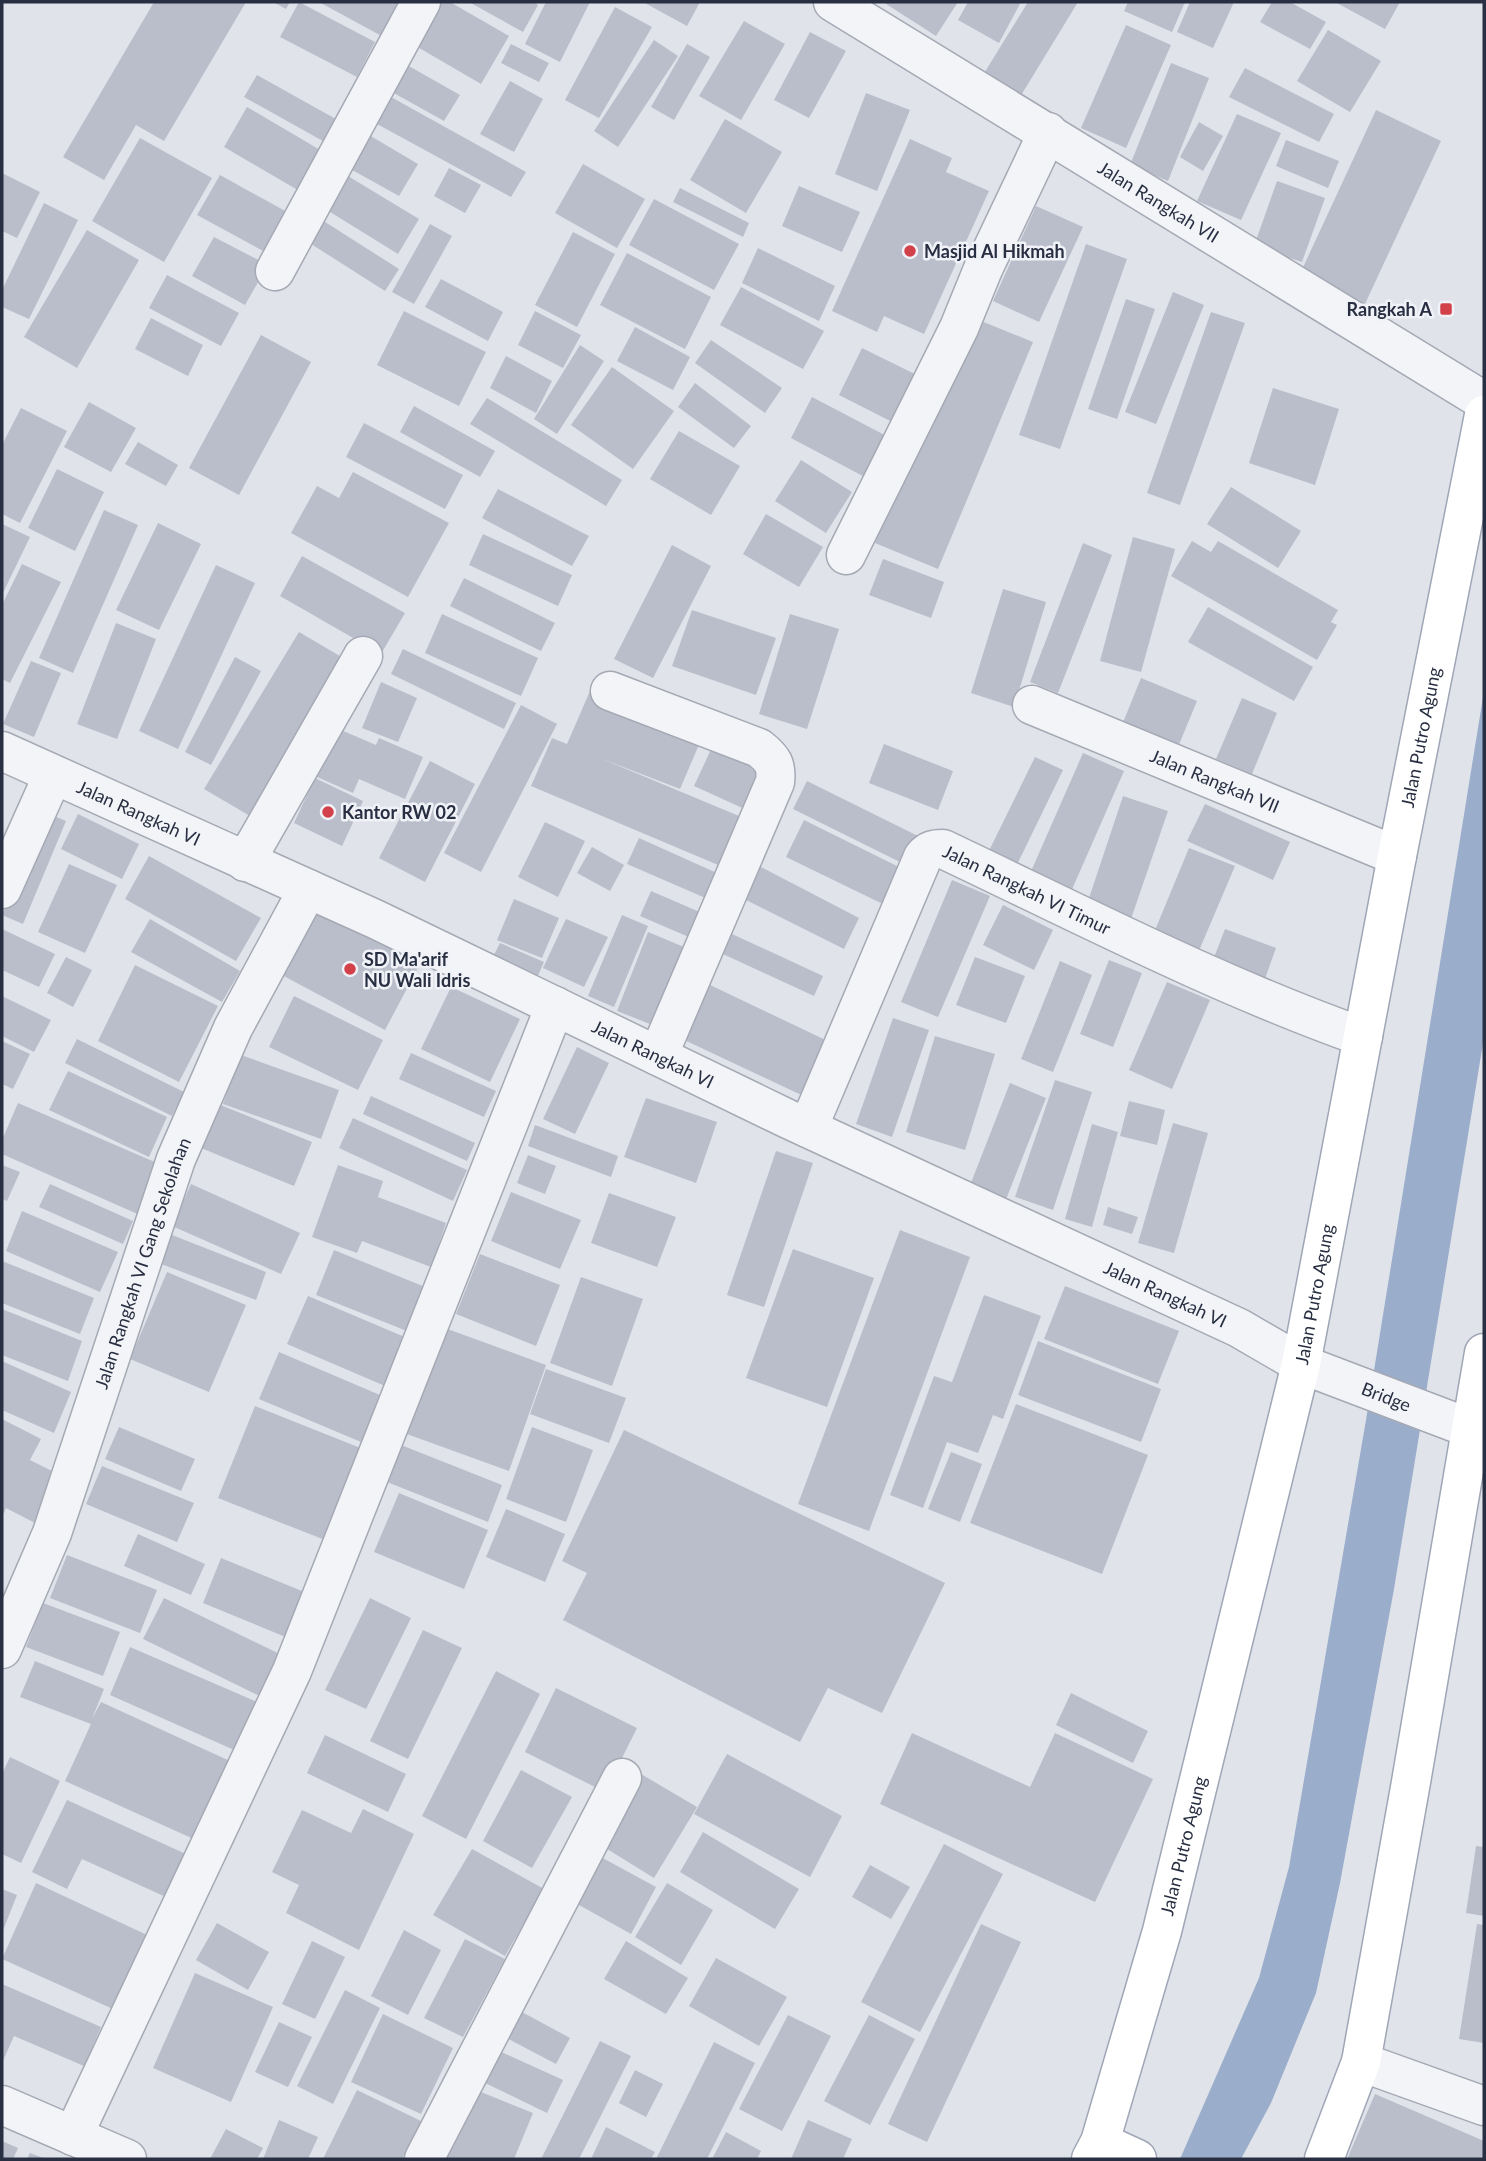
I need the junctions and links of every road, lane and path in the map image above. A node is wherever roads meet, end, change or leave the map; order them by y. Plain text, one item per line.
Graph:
1 (421, 2) edge
2 (833, 2) edge
3 (1048, 132) junction
4 (275, 271) dead end
5 (1484, 401) edge
6 (1484, 415) edge
7 (846, 555) dead end
8 (363, 656) dead end
9 (610, 691) dead end
10 (1032, 705) dead end
11 (2, 751) edge
12 (53, 775) junction
13 (1397, 856) junction
14 (245, 862) junction
15 (2, 889) edge
16 (308, 889) junction
17 (555, 1006) junction
18 (1363, 1037) junction
19 (658, 1056) junction
20 (808, 1128) junction
21 (1484, 1353) edge
22 (1301, 1364) junction
23 (1472, 1430) junction
24 (2, 1649) edge
25 (622, 1778) dead end
26 (1361, 2062) junction
27 (2, 2105) edge
28 (1484, 2106) edge
29 (73, 2136) junction
30 (1115, 2154) edge
31 (127, 2159) edge
32 (424, 2159) edge
33 (1324, 2159) edge

1 - 4 street
2 - 3 street, Jalan Rangkah VII
3 - 5 street, Jalan Rangkah VII
3 - 7 street
6 - 13 main road, Jalan Putro Agung
8 - 14 street
9 - 19 street
10 - 13 street, Jalan Rangkah VII
11 - 12 street, Jalan Rangkah VI
12 - 14 street, Jalan Rangkah VI
12 - 15 street
13 - 18 main road, Jalan Putro Agung
14 - 16 street, Jalan Rangkah VI
16 - 17 street, Jalan Rangkah VI
16 - 24 street, Jalan Rangkah VI Gang Sekolahan
17 - 19 street, Jalan Rangkah VI
17 - 29 street
18 - 20 street, Jalan Rangkah VI Timur
18 - 22 main road, Jalan Putro Agung
19 - 20 street, Jalan Rangkah VI
20 - 22 street, Jalan Rangkah VI
21 - 23 main road
22 - 23 street, Bridge
22 - 30 main road, Jalan Putro Agung
23 - 26 main road
25 - 32 street
26 - 28 street
26 - 33 main road
27 - 29 street
29 - 31 street

